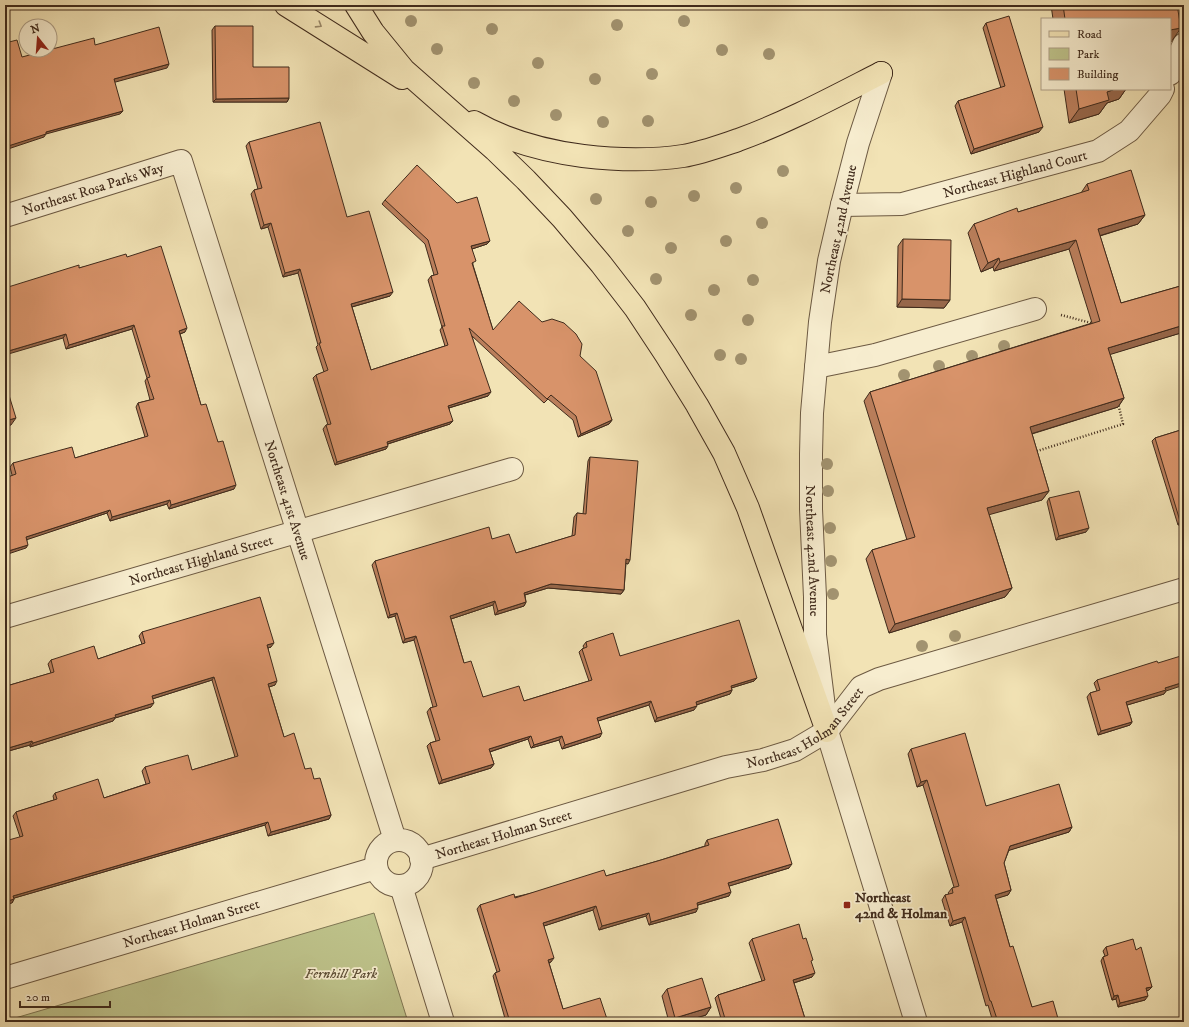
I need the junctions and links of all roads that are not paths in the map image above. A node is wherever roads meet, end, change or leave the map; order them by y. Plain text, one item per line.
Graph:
1 (286, 5) edge
2 (356, 5) edge
3 (1184, 44) edge
4 (1171, 72) edge
5 (881, 73) joint
6 (1163, 90) edge
7 (445, 105) junction
8 (181, 161) joint
9 (842, 205) junction
10 (5, 216) edge
11 (1035, 309) road end
12 (816, 367) junction
13 (512, 469) dead end
14 (297, 532) junction
15 (1184, 589) edge
16 (5, 617) edge
17 (827, 731) junction
18 (395, 840) junction
19 (421, 859) junction
20 (376, 868) junction
21 (401, 886) junction
22 (5, 978) edge
23 (443, 1022) edge
24 (916, 1022) edge

1 -> 7 main road
2 - 7 main road
3 - 4 street
5 - 7 main road
5 - 9 street, Northeast 42nd Avenue
6 - 9 street, Northeast Highland Court
7 - 17 main road
8 - 10 street, Northeast Rosa Parks Way
8 - 14 street, Northeast 41st Avenue
9 - 12 street, Northeast 42nd Avenue
11 - 12 street
12 - 17 street, Northeast 42nd Avenue
13 - 14 street, Northeast Highland Street
14 - 16 street, Northeast Highland Street
14 - 18 street, Northeast 41st Avenue
15 - 17 street, Northeast Holman Street
17 - 19 street, Northeast Holman Street
17 - 24 street, Northeast 42nd Avenue
18 - 19 street
18 - 20 street
19 - 21 street
20 - 21 street
20 - 22 street, Northeast Holman Street
21 - 23 street

